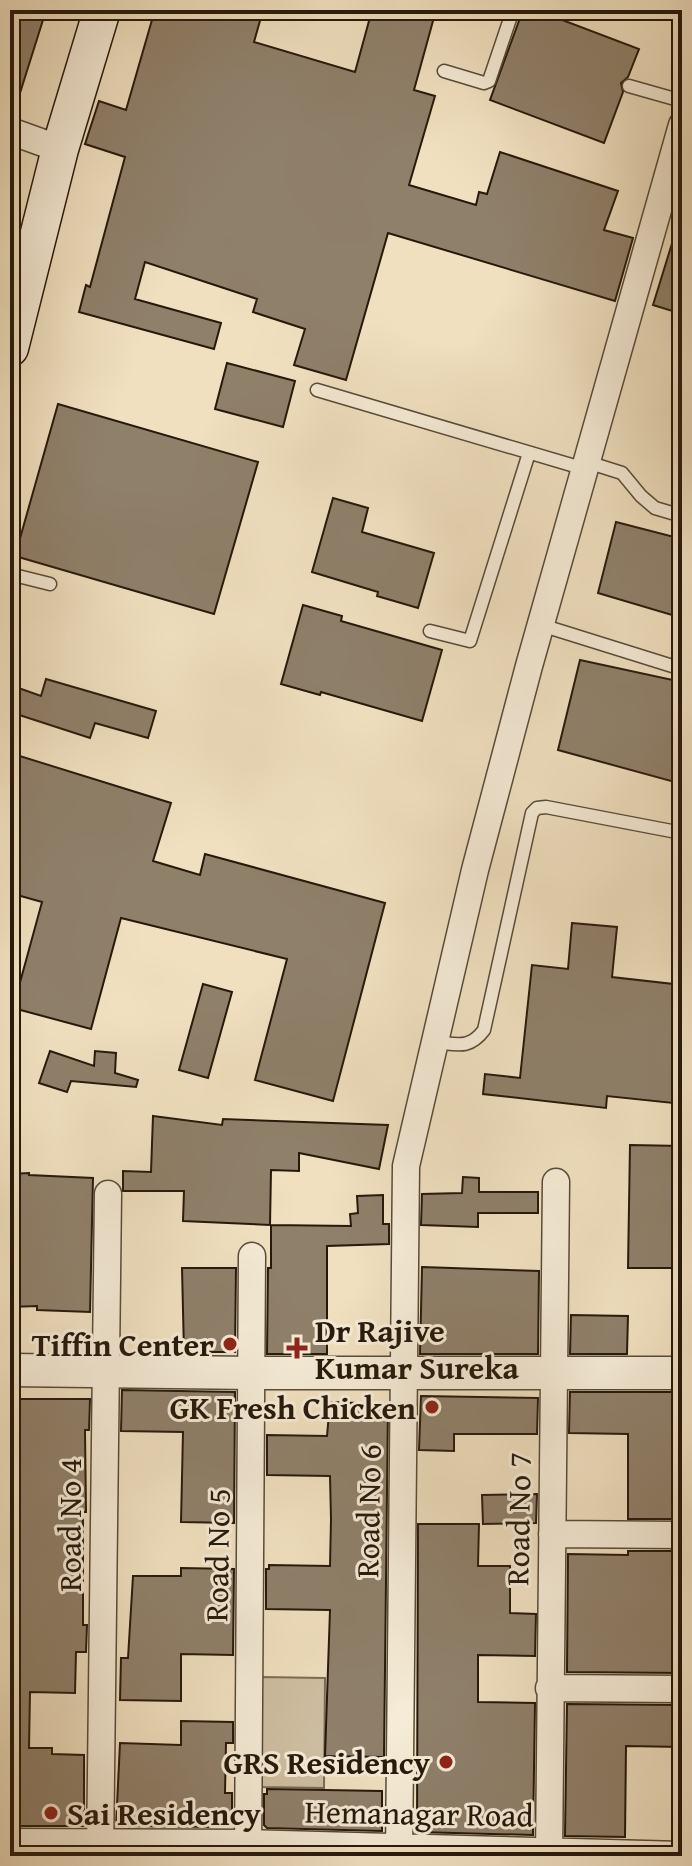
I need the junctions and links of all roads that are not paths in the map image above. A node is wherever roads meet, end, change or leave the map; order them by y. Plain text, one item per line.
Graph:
1 (102, 10) edge
2 (513, 10) edge
3 (444, 71) dead end
4 (629, 86) dead end
5 (682, 101) edge
6 (682, 125) edge
7 (10, 131) edge
8 (60, 149) junction
9 (676, 165) edge
10 (19, 292) edge
11 (10, 348) edge
12 (317, 390) dead end
13 (529, 453) junction
14 (586, 466) junction
15 (682, 516) edge
16 (10, 574) edge
17 (50, 584) dead end
18 (541, 625) junction
19 (430, 631) dead end
20 (682, 669) edge
21 (682, 833) edge
22 (435, 1042) junction
23 (556, 1182) dead end
24 (108, 1194) dead end
25 (252, 1256) dead end
26 (104, 1369) junction
27 (10, 1370) edge
28 (403, 1372) junction
29 (253, 1373) junction
30 (554, 1373) junction
31 (682, 1373) edge
32 (552, 1534) junction
33 (682, 1535) edge
34 (549, 1688) junction
35 (682, 1689) edge
36 (10, 1842) edge
37 (100, 1849) edge
38 (248, 1850) edge
39 (398, 1852) edge
40 (549, 1853) edge
41 (682, 1855) edge

1 - 8 main road
2 - 3 lane
4 - 5 lane
6 - 9 street, Road No 6
7 - 8 street
8 - 10 main road
9 - 14 street, Road No 6
10 - 11 main road
12 - 13 lane
13 - 14 lane
13 - 19 lane
14 - 15 lane
14 - 18 street, Road No 6
16 - 17 lane
18 - 20 lane
18 - 22 street, Road No 6
21 - 22 lane
22 - 28 street, Road No 6
23 - 30 street, Road No 7
24 - 26 street, Road No 4
25 - 29 street, Road No 5
26 - 27 street
26 - 29 street
26 - 37 street, Road No 4
28 - 29 street
28 - 30 street
28 - 39 street, Road No 6
29 - 38 street, Road No 5
30 - 31 street
30 - 32 street, Road No 7
32 - 33 street
32 - 34 street, Road No 7
34 - 35 street
34 - 40 street, Road No 7
36 - 37 street, Hemanagar Road
37 - 38 street, Hemanagar Road
38 - 39 street, Hemanagar Road
39 - 40 street, Hemanagar Road
40 - 41 street, Hemanagar Road

